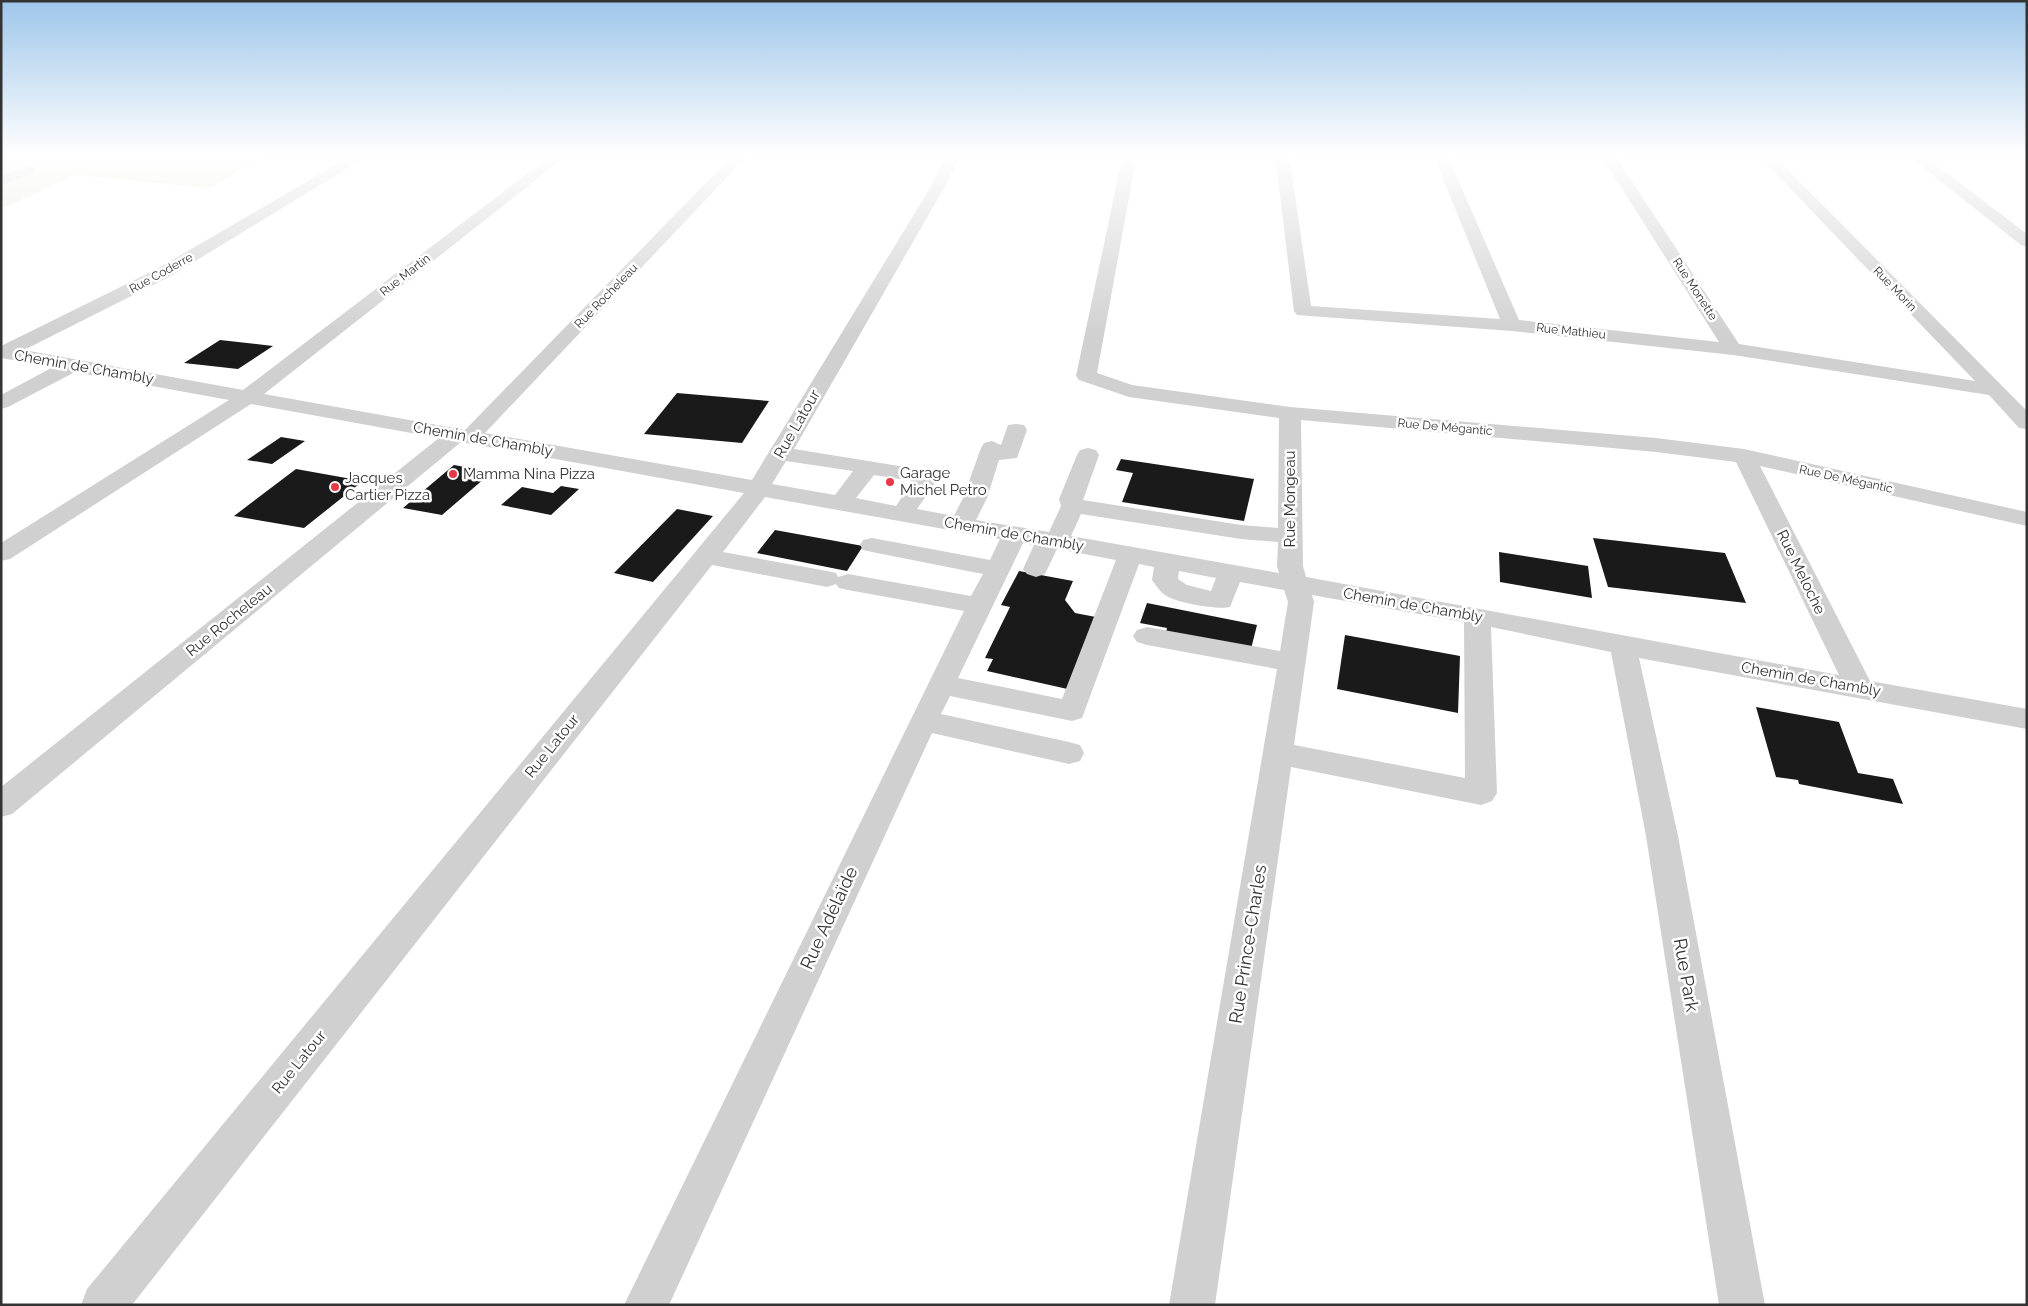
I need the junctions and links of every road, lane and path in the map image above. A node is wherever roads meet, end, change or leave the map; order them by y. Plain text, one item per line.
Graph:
1 (260, 215) edge
2 (483, 215) edge
3 (682, 215) edge
4 (921, 215) edge
5 (1118, 215) edge
6 (1290, 215) edge
7 (1466, 215) edge
8 (1647, 215) edge
9 (1823, 215) edge
10 (1992, 215) edge
11 (2027, 242) edge
12 (1512, 325) junction
13 (1733, 348) junction
14 (3, 358) edge
15 (73, 365) junction
16 (1992, 390) junction
17 (249, 396) junction
18 (1, 403) edge
19 (1290, 413) junction
20 (2027, 423) edge
21 (1016, 430) dead end
22 (463, 436) junction
23 (780, 454) junction
24 (1088, 455) dead end
25 (1744, 456) junction
26 (862, 474) junction
27 (758, 488) junction
28 (841, 502) junction
29 (1073, 506) junction
30 (903, 513) junction
31 (2027, 518) edge
32 (962, 524) junction
33 (1015, 534) junction
34 (1290, 536) junction
35 (1053, 541) junction
36 (872, 545) dead end
37 (1, 554) edge
38 (1130, 555) junction
39 (705, 556) junction
40 (997, 569) junction
41 (1036, 569) dead end
42 (1296, 584) junction
43 (980, 606) junction
44 (1477, 616) junction
45 (1148, 636) dead end
46 (1623, 646) junction
47 (1292, 663) junction
48 (941, 684) junction
49 (1859, 687) junction
50 (2027, 719) edge
51 (923, 721) junction
52 (1069, 753) dead end
53 (1278, 754) junction
54 (1, 805) edge
55 (103, 1305) edge
56 (646, 1305) edge
57 (1192, 1305) edge
58 (1742, 1305) edge

1 - 14 street, Rue Coderre
2 - 17 street, Rue Martin
3 - 22 street, Rue Rocheleau
4 - 23 street, Rue Latour
5 - 19 street, Rue De Mégantic
6 - 12 street, Rue Mathieu
7 - 12 street
8 - 13 street, Rue Monette
9 - 16 street, Rue Morin
10 - 11 street
12 - 13 street, Rue Mathieu
13 - 16 street, Rue Mathieu
14 - 15 street, Chemin de Chambly
15 - 17 street, Chemin de Chambly
15 - 18 street
16 - 20 street, Rue Morin
17 - 22 street, Chemin de Chambly
17 - 37 street, Rue Martin
19 - 25 street, Rue De Mégantic
19 - 34 street, Rue Mongeau
21 - 32 street
22 - 27 street, Chemin de Chambly
22 - 54 street, Rue Rocheleau
23 - 26 street
23 - 27 street, Rue Latour
24 - 29 street
25 - 31 street, Rue De Mégantic
25 - 49 street, Rue Meloche
26 - 28 street
26 - 30 street
27 - 28 street, Chemin de Chambly
27 - 39 street, Rue Latour
28 - 30 street, Chemin de Chambly
29 - 34 street
29 - 35 street
30 - 32 street, Chemin de Chambly
32 - 33 street, Chemin de Chambly
33 - 35 street, Chemin de Chambly
33 - 40 street, Rue Adélaïde
34 - 42 street, Rue Mongeau
35 - 38 street, Chemin de Chambly
35 - 41 street
36 - 40 street
38 - 42 street, Chemin de Chambly
38 - 48 street
39 - 43 street
39 - 55 street, Rue Latour
40 - 43 street, Rue Adélaïde
42 - 44 street, Chemin de Chambly
42 - 47 street, Rue Prince-Charles
43 - 48 street, Rue Adélaïde
44 - 46 street, Chemin de Chambly
44 - 53 street
45 - 47 street
46 - 49 street, Chemin de Chambly
46 - 58 street, Rue Park
47 - 53 street, Rue Prince-Charles
48 - 51 street, Rue Adélaïde
49 - 50 street, Chemin de Chambly
51 - 52 street
51 - 56 street, Rue Adélaïde
53 - 57 street, Rue Prince-Charles

